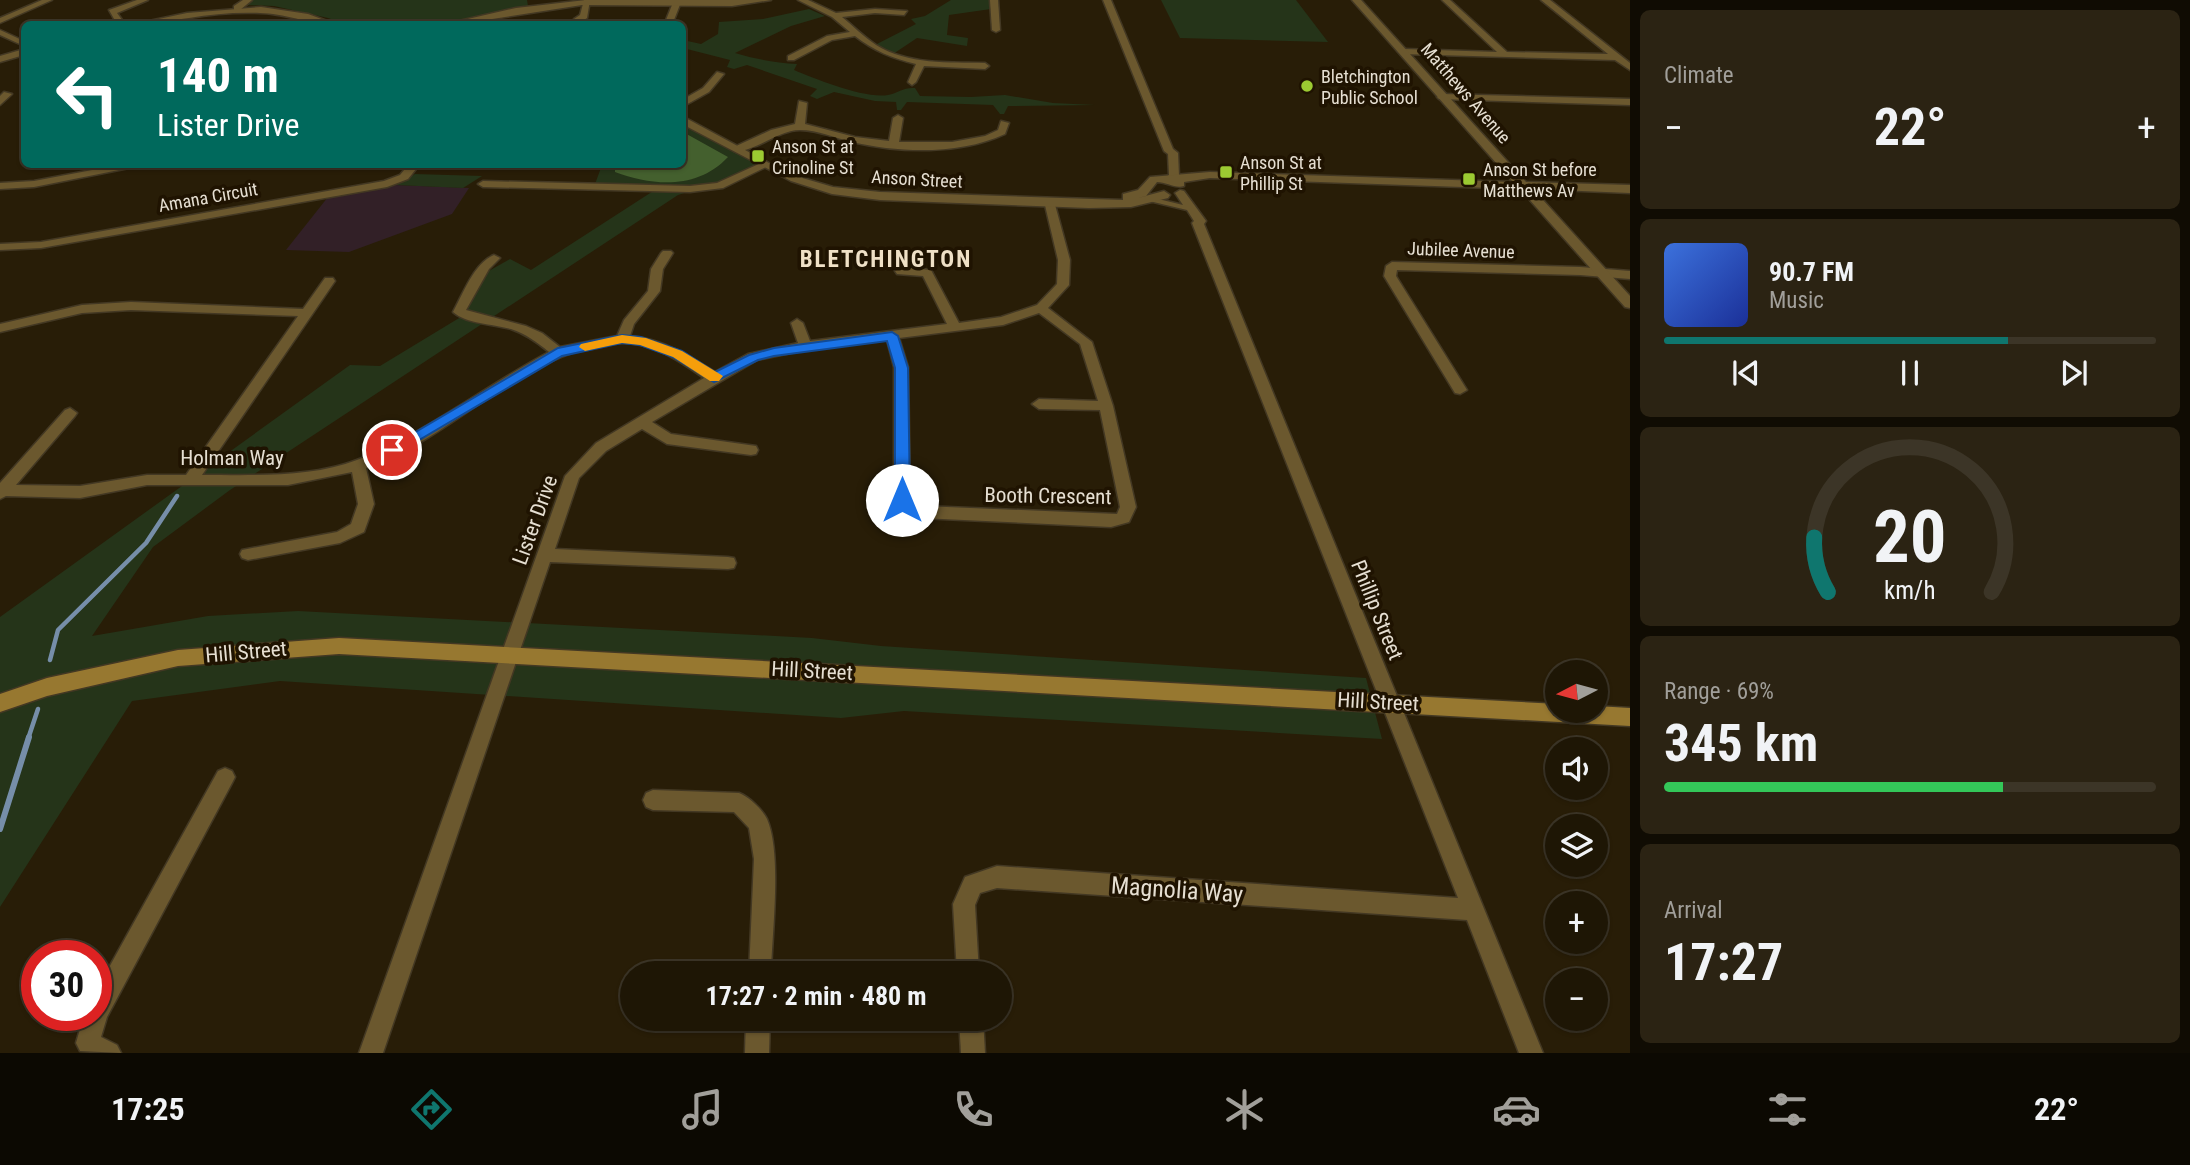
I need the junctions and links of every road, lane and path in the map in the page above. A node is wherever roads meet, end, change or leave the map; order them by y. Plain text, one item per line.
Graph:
1 (48, 0) edge
2 (144, 0) edge
3 (248, 0) edge
4 (631, 0) edge
5 (767, 0) edge
6 (802, 0) edge
7 (994, 0) edge
8 (1107, 0) edge
9 (1356, 0) edge
10 (1446, 0) edge
11 (1545, 0) edge
12 (587, 1) edge
13 (719, 1) edge
14 (677, 2) junction
15 (237, 8) junction
16 (904, 13) dead end
17 (835, 15) junction
18 (0, 21) edge
19 (119, 21) edge
20 (154, 21) edge
21 (321, 21) edge
22 (476, 21) edge
23 (577, 21) dead end
24 (670, 21) edge
25 (996, 30) dead end
26 (0, 32) edge
27 (856, 33) junction
28 (21, 42) edge
29 (1404, 52) junction
30 (21, 53) edge
31 (1504, 54) junction
32 (1618, 57) junction
33 (791, 58) dead end
34 (0, 59) edge
35 (921, 62) junction
36 (1629, 65) edge
37 (985, 66) dead end
38 (720, 74) dead end
39 (912, 82) dead end
40 (1442, 97) junction
41 (686, 102) edge
42 (1630, 102) edge
43 (802, 103) dead end
44 (898, 118) dead end
45 (686, 121) edge
46 (1004, 123) dead end
47 (800, 127) junction
48 (894, 143) junction
49 (737, 149) junction
50 (1169, 151) junction
51 (1175, 164) junction
52 (765, 165) junction
53 (103, 168) edge
54 (412, 168) edge
55 (82, 170) edge
56 (1197, 175) junction
57 (1227, 177) junction
58 (483, 184) dead end
59 (0, 186) edge
60 (1524, 186) junction
61 (1166, 188) junction
62 (1630, 189) edge
63 (1049, 201) junction
64 (1183, 208) junction
65 (1198, 223) junction
66 (0, 247) edge
67 (667, 253) dead end
68 (494, 258) dead end
69 (901, 271) dead end
70 (1601, 273) junction
71 (1630, 275) edge
72 (329, 281) dead end
73 (1630, 304) edge
74 (1041, 308) junction
75 (307, 313) junction
76 (797, 323) dead end
77 (955, 327) junction
78 (0, 328) edge
79 (892, 336) junction
80 (622, 339) junction
81 (805, 346) junction
82 (558, 352) junction
83 (714, 377) junction
84 (1460, 390) dead end
85 (1039, 404) dead end
86 (1106, 406) junction
87 (70, 413) dead end
88 (642, 422) junction
89 (751, 450) dead end
90 (358, 466) junction
91 (191, 479) junction
92 (1, 491) edge
93 (248, 554) dead end
94 (544, 555) junction
95 (728, 563) dead end
96 (510, 655) junction
97 (1390, 702) junction
98 (0, 703) edge
99 (1630, 717) edge
100 (225, 777) dead end
101 (653, 800) dead end
102 (1473, 910) junction
103 (760, 961) edge
104 (967, 961) edge
105 (112, 985) edge
106 (91, 1031) edge
107 (758, 1031) edge
108 (971, 1031) edge
109 (109, 1053) edge
110 (370, 1053) edge
111 (757, 1053) edge
112 (972, 1053) edge
113 (1531, 1053) edge

1 - 18 street
2 - 19 street
3 - 15 street
4 - 12 street
4 - 14 street
5 - 13 street
6 - 17 street
7 - 25 street
8 - 50 street
9 - 29 street, Matthews Avenue
10 - 31 street
11 - 32 street
12 - 22 street
12 - 23 street
13 - 14 street
14 - 24 street
15 - 20 street
15 - 21 street
16 - 17 street
17 - 27 street
26 - 28 street
27 - 33 street
27 - 35 street
29 - 31 street
29 - 40 street, Matthews Avenue
30 - 34 street
31 - 32 street
32 - 36 street
35 - 37 street
35 - 39 street
38 - 41 street
40 - 42 street
40 - 60 street, Matthews Avenue
43 - 47 street
44 - 48 street
45 - 49 street, Anson Street
46 - 48 street
47 - 48 street
47 - 49 street
49 - 52 street, Anson Street
50 - 51 street
50 - 61 street
51 - 56 street
51 - 61 street
52 - 58 street
52 - 63 street, Anson Street
53 - 55 street
54 - 66 street, Amana Circuit
55 - 59 street
56 - 57 street, Anson Street
56 - 61 street, Anson Street
57 - 60 street, Anson Street
57 - 61 street, Anson Street
60 - 62 street, Anson Street
60 - 70 street, Matthews Avenue
61 - 63 street, Anson Street
61 - 64 street, Phillip Street
61 - 64 street
61 - 65 street, Phillip Street
63 - 74 street
64 - 65 street, Phillip Street
65 - 97 street, Phillip Street
67 - 80 street
68 - 82 street
69 - 77 street
70 - 71 street, Jubilee Avenue
70 - 73 street, Matthews Avenue
70 - 84 street, Jubilee Avenue
72 - 75 street
74 - 77 street, Lister Drive
74 - 86 street, Booth Crescent
75 - 78 street
75 - 91 street
76 - 81 street
77 - 79 street, Lister Drive
79 - 81 street, Lister Drive
79 - 86 street, Booth Crescent
80 - 82 street, Holman Way
80 - 83 street, Holman Way
81 - 83 street, Lister Drive
82 - 90 street, Holman Way
83 - 88 street, Lister Drive
85 - 86 street
87 - 92 street
88 - 89 street
88 - 94 street, Lister Drive
90 - 91 street, Holman Way
90 - 93 street
91 - 92 street, Holman Way
94 - 95 street
94 - 96 street, Lister Drive
96 - 97 main road, Hill Street
96 - 98 main road, Hill Street
96 - 110 street, Lister Drive
97 - 99 main road, Hill Street
97 - 102 street, Phillip Street
100 - 105 street
101 - 103 street
102 - 104 street, Magnolia Way
102 - 113 street, Phillip Street
106 - 109 street
107 - 111 street
108 - 112 street

